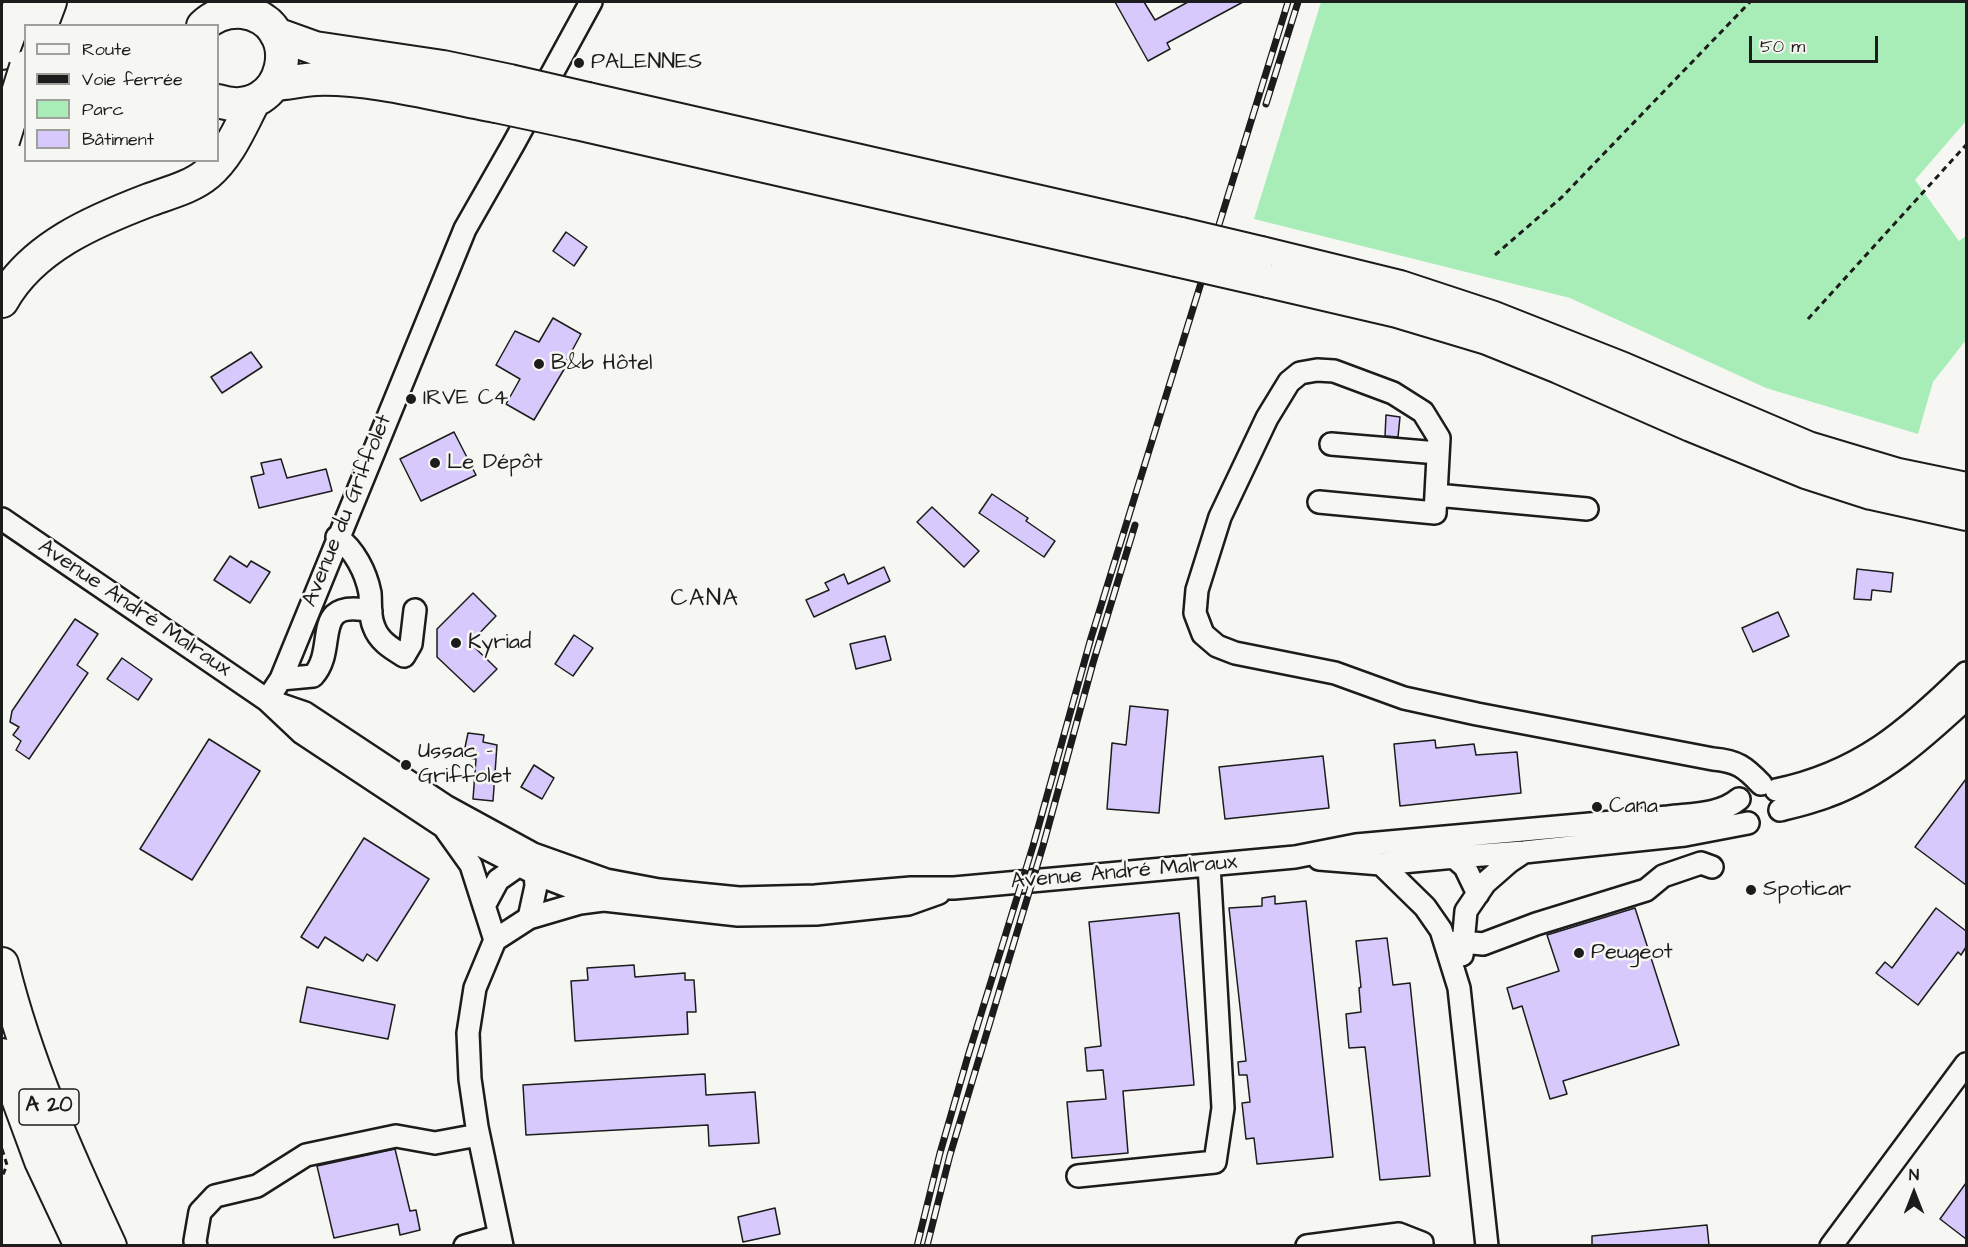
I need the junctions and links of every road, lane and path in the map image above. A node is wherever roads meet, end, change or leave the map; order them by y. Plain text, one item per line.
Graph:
1 (591, 2) edge
2 (1750, 2) edge
3 (262, 17) edge
4 (204, 24) edge
5 (24, 66) edge
6 (2, 70) edge
7 (24, 72) edge
8 (264, 93) junction
9 (503, 94) junction
10 (24, 99) edge
11 (219, 101) edge
12 (2, 104) edge
13 (2, 144) edge
14 (1966, 145) edge
15 (219, 160) edge
16 (217, 162) edge
17 (1495, 255) dead end
18 (1264, 267) junction
19 (2, 301) edge
20 (1808, 319) dead end
21 (1331, 444) dead end
22 (1438, 453) junction
23 (1966, 489) edge
24 (1436, 495) junction
25 (1319, 502) dead end
26 (1587, 509) dead end
27 (1966, 514) edge
28 (2, 519) edge
29 (337, 537) junction
30 (415, 610) dead end
31 (371, 611) junction
32 (1966, 673) edge
33 (280, 679) junction
34 (1966, 699) edge
35 (267, 700) junction
36 (1760, 795) junction
37 (1748, 823) junction
38 (444, 827) junction
39 (1538, 829) junction
40 (1395, 842) junction
41 (1524, 852) junction
42 (1441, 855) junction
43 (1295, 857) junction
44 (1381, 864) junction
45 (530, 865) junction
46 (1209, 865) junction
47 (1712, 867) dead end
48 (954, 888) junction
49 (1478, 894) junction
50 (1414, 897) junction
51 (604, 900) junction
52 (484, 906) junction
53 (529, 918) junction
54 (495, 940) junction
55 (1454, 942) junction
56 (2, 964) edge
57 (2, 1055) edge
58 (1966, 1064) edge
59 (478, 1135) junction
60 (2, 1149) edge
61 (1078, 1176) dead end
62 (2, 1177) edge
63 (501, 1241) edge
64 (81, 1245) edge
65 (110, 1245) edge
66 (196, 1245) edge
67 (465, 1245) edge
68 (1307, 1245) edge
69 (1422, 1245) edge
70 (1487, 1245) edge
71 (1831, 1245) edge

1 - 29 street, Avenue du Griffolet
2 - 17 path
3 - 4 highway
3 - 8 highway
3 - 9 highway
5 - 6 highway
7 - 13 highway, bridge
8 - 9 highway
8 - 11 highway
8 - 15 highway
9 - 18 highway, bridge
10 - 12 highway
14 - 20 path
16 - 19 highway
18 - 23 highway
18 - 27 highway
21 - 22 street
22 - 24 street
22 - 36 street
24 - 25 street
24 - 26 street
28 - 35 street, Avenue André Malraux
29 - 31 street
29 - 33 street, Avenue du Griffolet
30 - 31 street
31 - 33 street
32 - 36 street, Avenue André Malraux
33 - 35 street, Avenue du Griffolet
34 - 36 street, Avenue André Malraux
35 - 38 street, Avenue André Malraux
35 - 45 street, Avenue André Malraux
36 - 37 street
36 - 37 street, Avenue André Malraux
36 - 39 street, Avenue André Malraux
37 - 41 street, Avenue André Malraux
38 - 45 street, Avenue André Malraux
38 - 52 street
39 - 40 street, Avenue André Malraux
39 - 42 street, Avenue André Malraux
40 - 42 street, Avenue André Malraux
40 - 43 street, Avenue André Malraux
41 - 42 street, Avenue André Malraux
41 - 49 street
42 - 44 street, Avenue André Malraux
42 - 49 street
42 - 50 street
43 - 44 street, Avenue André Malraux
43 - 46 street, Avenue André Malraux
44 - 50 street
45 - 48 street, Avenue André Malraux
45 - 51 street, Avenue André Malraux
45 - 52 street
45 - 53 street
46 - 48 street, Avenue André Malraux
46 - 61 street
47 - 55 street
48 - 51 street, Avenue André Malraux
49 - 55 street
50 - 55 street
51 - 53 street
52 - 54 street
53 - 54 street
54 - 59 street
55 - 70 street
56 - 65 highway, A 20
57 - 64 highway, A 20
58 - 71 street
59 - 63 street
59 - 66 street
60 - 62 path
63 - 67 street
68 - 69 street

